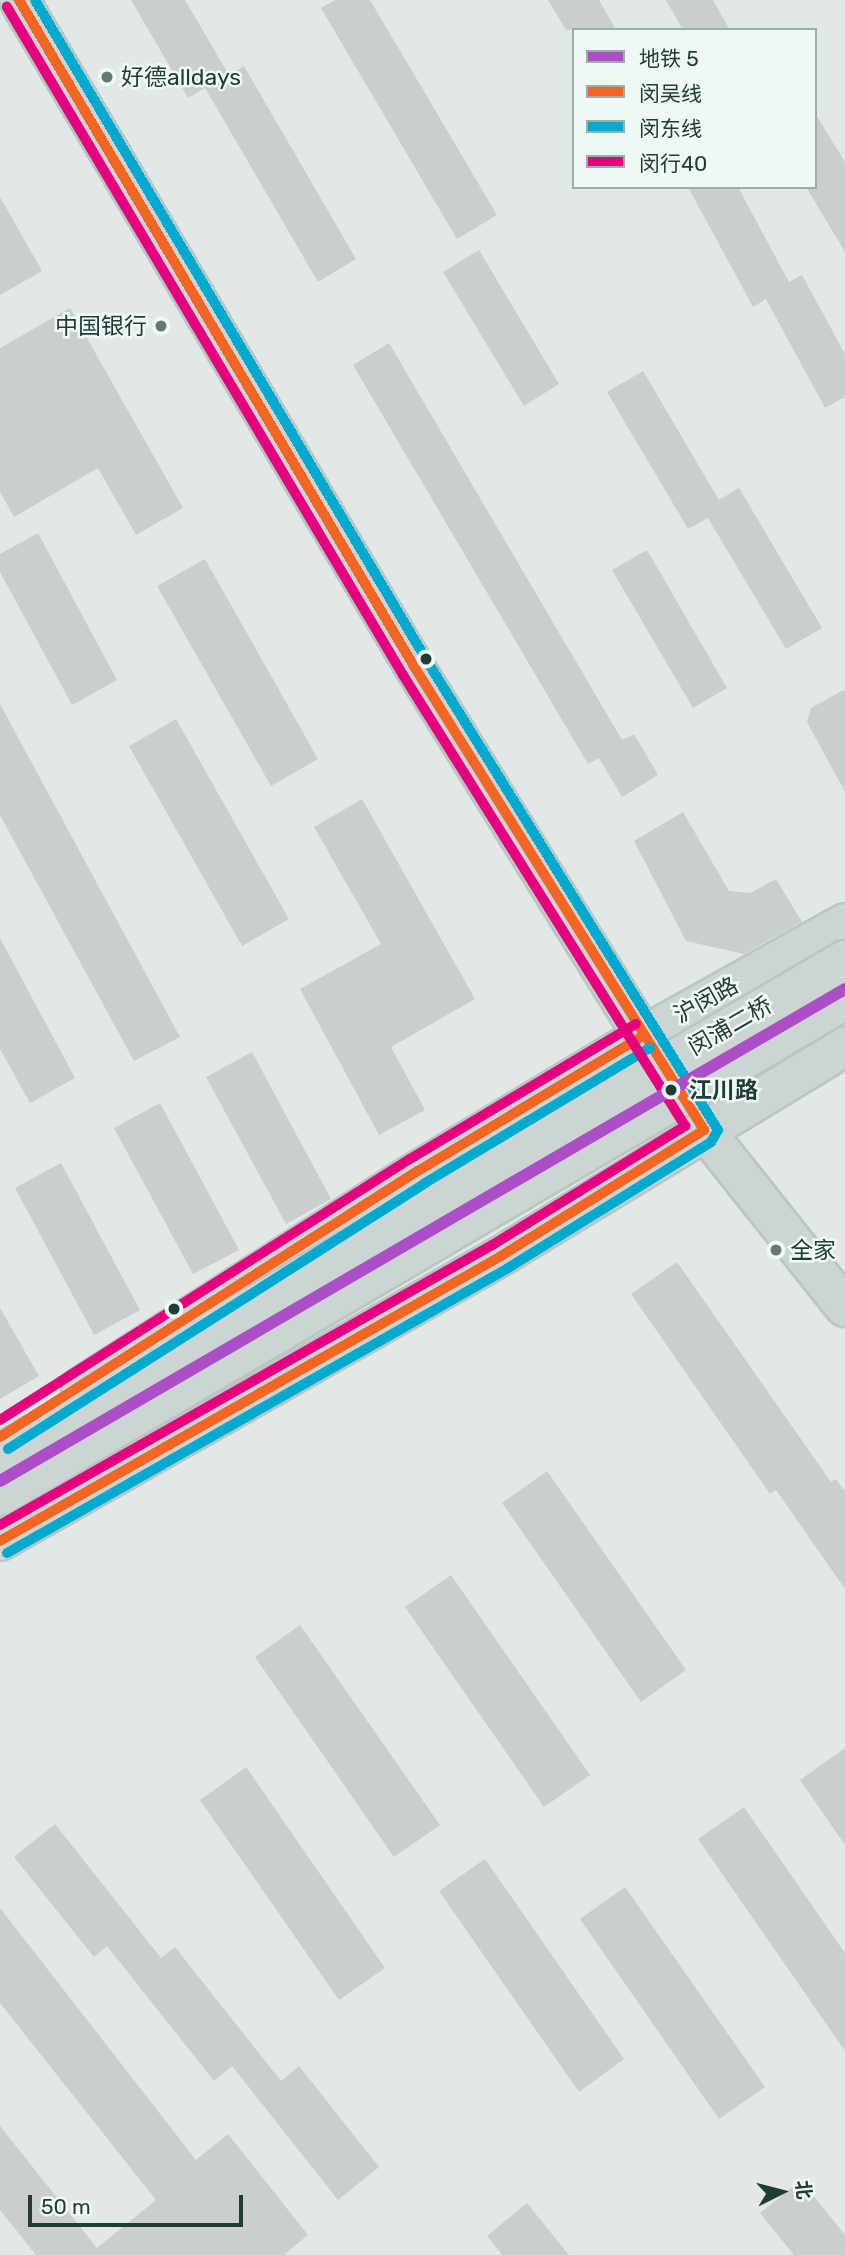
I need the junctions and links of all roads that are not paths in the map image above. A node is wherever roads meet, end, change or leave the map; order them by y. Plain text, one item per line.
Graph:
1 (19, 0) edge
2 (845, 923) edge
3 (845, 960) edge
4 (845, 1000) edge
5 (643, 1036) junction
6 (845, 1047) edge
7 (704, 1130) junction
8 (845, 1307) edge
9 (0, 1437) edge
10 (0, 1454) edge
11 (0, 1496) edge
12 (0, 1541) edge

1 - 5 main road
2 - 5 main road, 沪闵路
3 - 10 main road, 闵浦二桥, bridge
4 - 11 main road, 闵浦二桥, bridge
5 - 7 main road
5 - 9 main road, 沪闵路
6 - 7 main road
7 - 8 main road
7 - 12 main road

